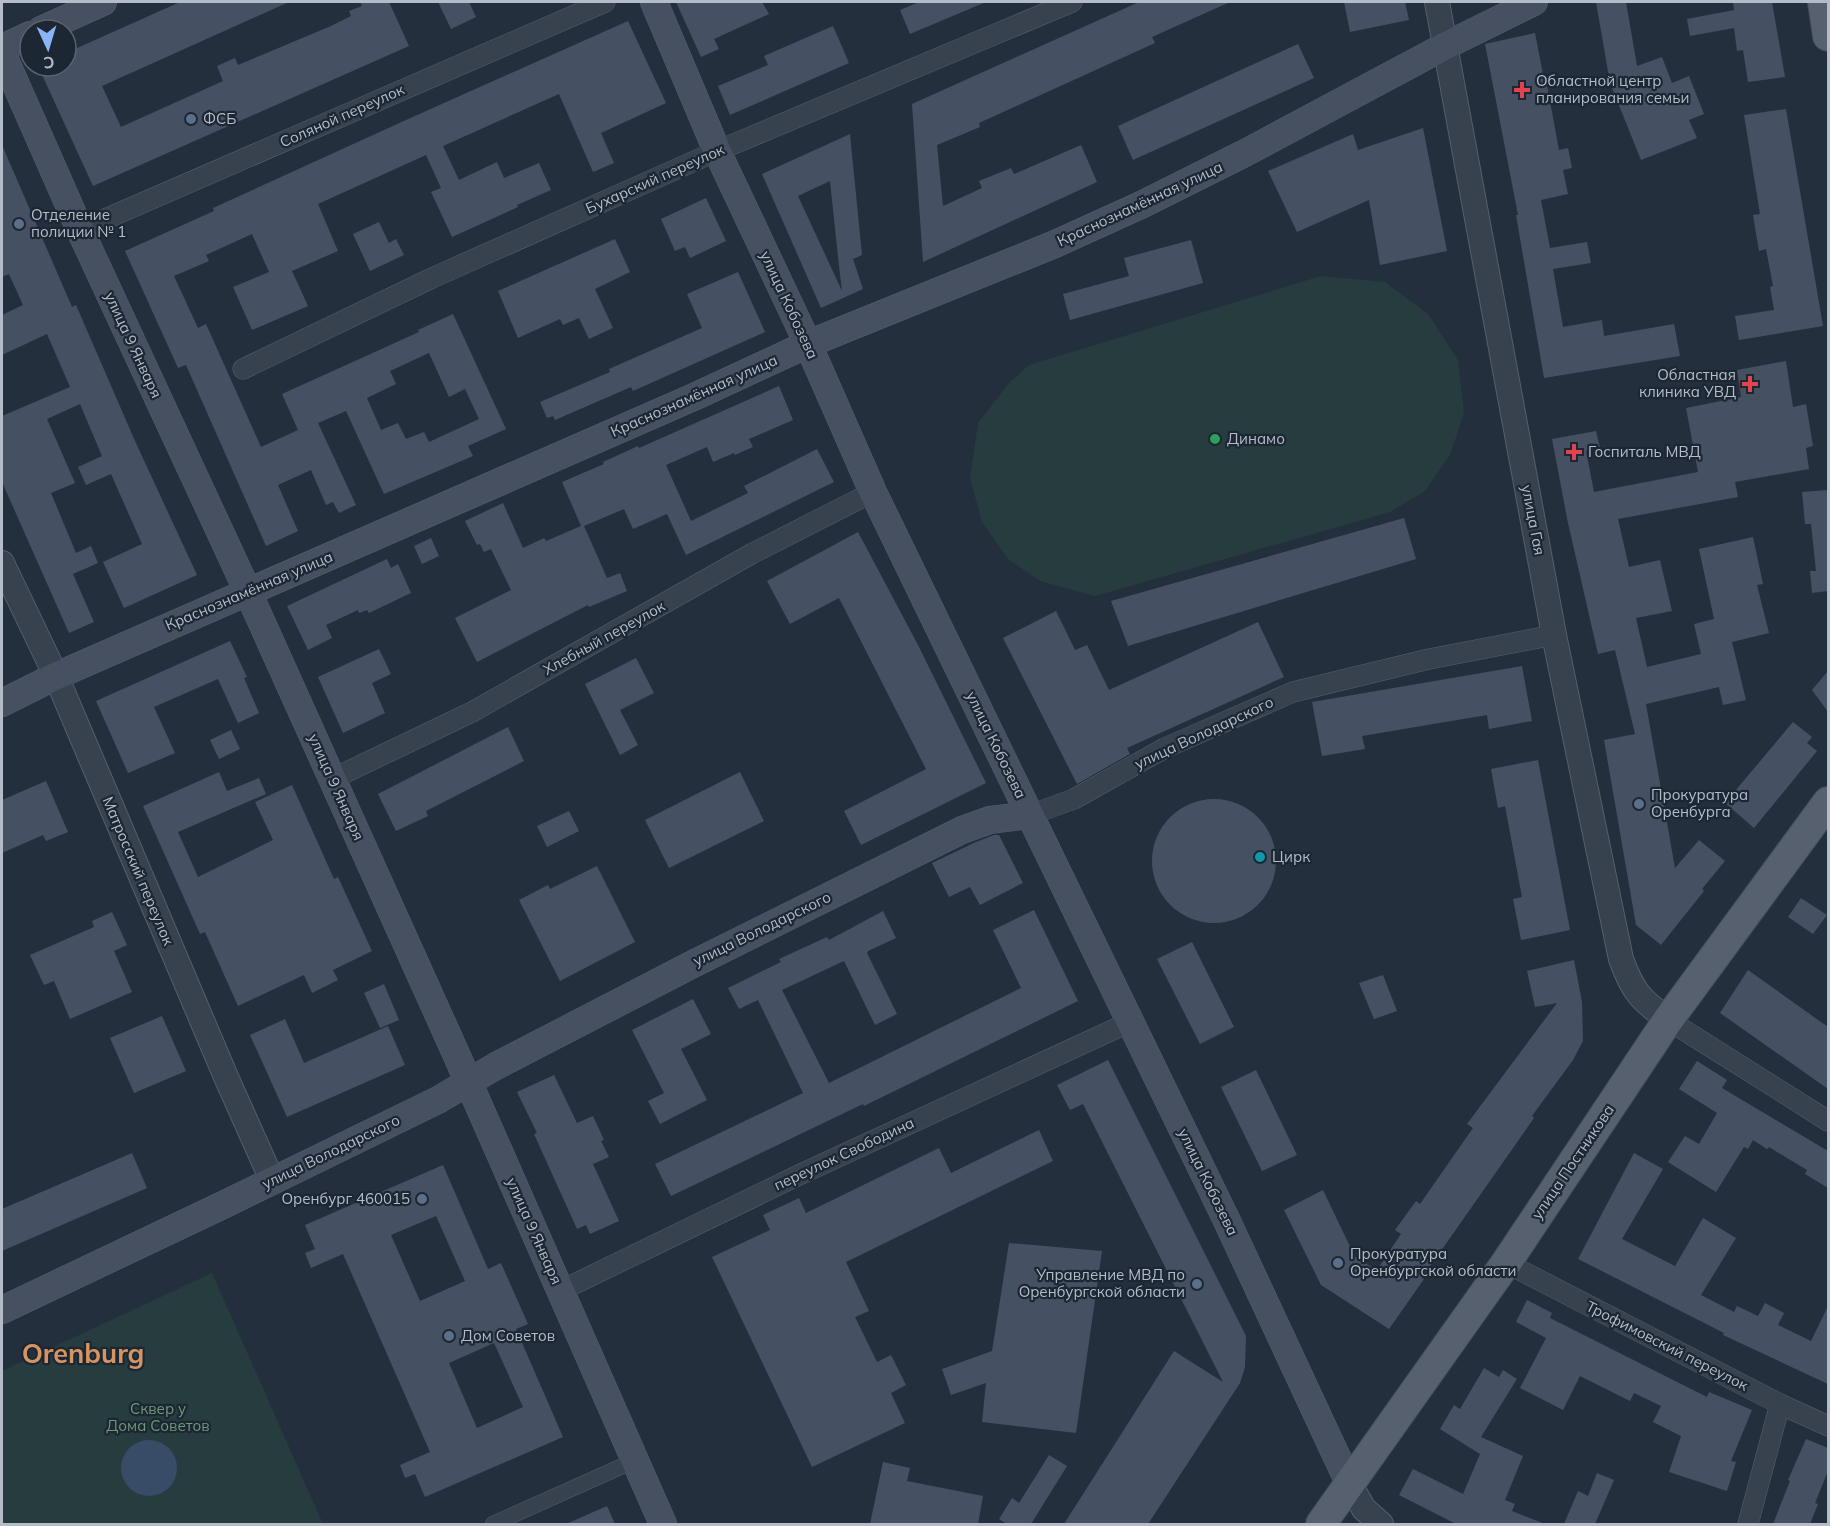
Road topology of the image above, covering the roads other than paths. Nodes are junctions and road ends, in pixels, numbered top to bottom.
1 (102, 2) edge
2 (605, 2) edge
3 (654, 2) edge
4 (1072, 2) edge
5 (1437, 2) edge
6 (1534, 2) edge
7 (1823, 2) edge
8 (67, 18) edge
9 (1828, 36) edge
10 (18, 41) edge
11 (1445, 46) junction
12 (2, 48) edge
13 (2, 53) edge
14 (717, 151) junction
15 (80, 230) junction
16 (808, 344) junction
17 (243, 369) dead end
18 (873, 492) junction
19 (2, 562) edge
20 (248, 592) junction
21 (1554, 635) junction
22 (56, 676) junction
23 (2, 703) edge
24 (332, 779) junction
25 (1828, 802) edge
26 (1030, 815) junction
27 (1668, 1020) junction
28 (1130, 1022) junction
29 (469, 1082) junction
30 (1828, 1121) edge
31 (272, 1180) junction
32 (1506, 1263) junction
33 (560, 1291) junction
34 (2, 1310) edge
35 (1780, 1404) junction
36 (1828, 1426) edge
37 (636, 1460) junction
38 (1349, 1483) junction
39 (493, 1524) edge
40 (663, 1524) edge
41 (1321, 1524) edge
42 (1380, 1524) edge
43 (1748, 1524) edge

1 - 8 main road
2 - 15 street, Соляной переулок
3 - 14 main road, улица Кобозева
4 - 14 street, Бухарский переулок
5 - 11 street, улица Гая
6 - 11 main road, Краснознамённая улица
7 - 9 main road
10 - 12 main road
11 - 16 main road, Краснознамённая улица
11 - 21 street, улица Гая
13 - 15 main road, улица 9 Января
14 - 16 main road, улица Кобозева
14 - 17 street, Бухарский переулок
15 - 20 main road, улица 9 Января
16 - 18 main road, улица Кобозева
16 - 20 main road, Краснознамённая улица
18 - 24 street, Хлебный переулок
18 - 26 main road, улица Кобозева
19 - 22 street, Матросский переулок
20 - 22 main road, Краснознамённая улица
20 - 24 main road, улица 9 Января
21 - 26 street, улица Володарского
21 - 27 street, улица Гая
22 - 23 main road, Краснознамённая улица
22 - 31 street, Матросский переулок
24 - 29 main road, улица 9 Января
25 - 27 main road, улица Постникова
26 - 28 main road, улица Кобозева
26 - 29 main road, улица Володарского
27 - 30 street
27 - 32 main road, улица Постникова
28 - 33 street, переулок Свободина
28 - 38 main road, улица Кобозева
29 - 31 main road, улица Володарского
29 - 33 main road, улица 9 Января
31 - 34 main road, улица Володарского
32 - 35 street, Трофимовский переулок
32 - 38 main road, улица Постникова
33 - 37 main road, улица 9 Января
35 - 36 street, Трофимовский переулок
35 - 43 street
37 - 39 street
37 - 40 main road, улица 9 Января
38 - 41 main road, улица Постникова
38 - 42 street

